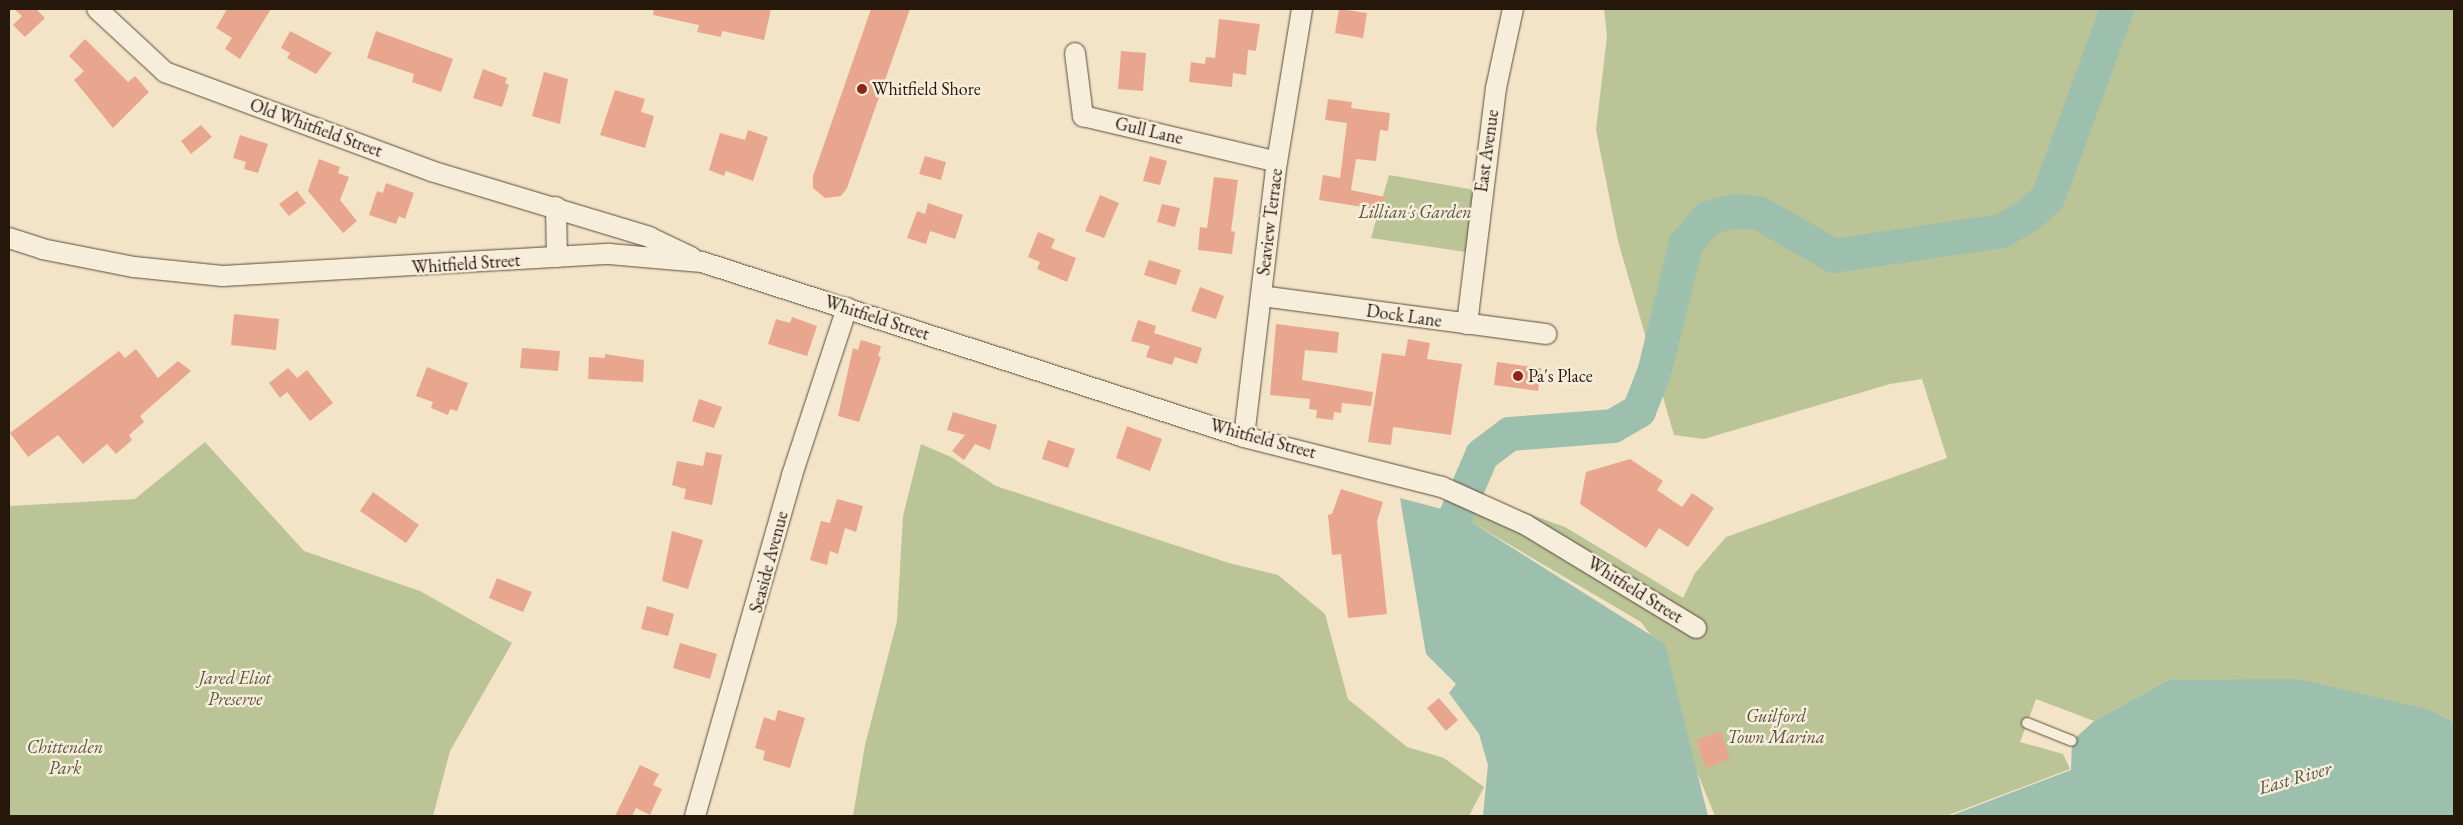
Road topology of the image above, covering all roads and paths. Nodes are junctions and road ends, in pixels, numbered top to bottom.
1 (97, 9) edge
2 (1302, 9) edge
3 (1513, 9) edge
4 (1076, 53) dead end
5 (1277, 162) junction
6 (556, 207) junction
7 (9, 238) edge
8 (557, 257) junction
9 (702, 262) junction
10 (1262, 296) junction
11 (847, 308) junction
12 (1467, 324) junction
13 (1546, 334) dead end
14 (1244, 437) junction
15 (1696, 628) dead end
16 (2027, 723) dead end
17 (2072, 741) dead end
18 (695, 816) edge

1 - 6 street, Old Whitfield Street
2 - 5 street, Seaview Terrace
3 - 12 street, East Avenue
4 - 5 street, Gull Lane
5 - 10 street, Seaview Terrace
6 - 8 street
6 - 9 street, Old Whitfield Street
7 - 8 street, Whitfield Street
8 - 9 street, Whitfield Street
9 - 11 street, Whitfield Street
10 - 12 street, Dock Lane
10 - 14 street, Seaview Terrace
11 - 14 street, Whitfield Street
11 - 18 street, Seaside Avenue
12 - 13 street, Dock Lane
14 - 15 street, Whitfield Street
16 - 17 lane

